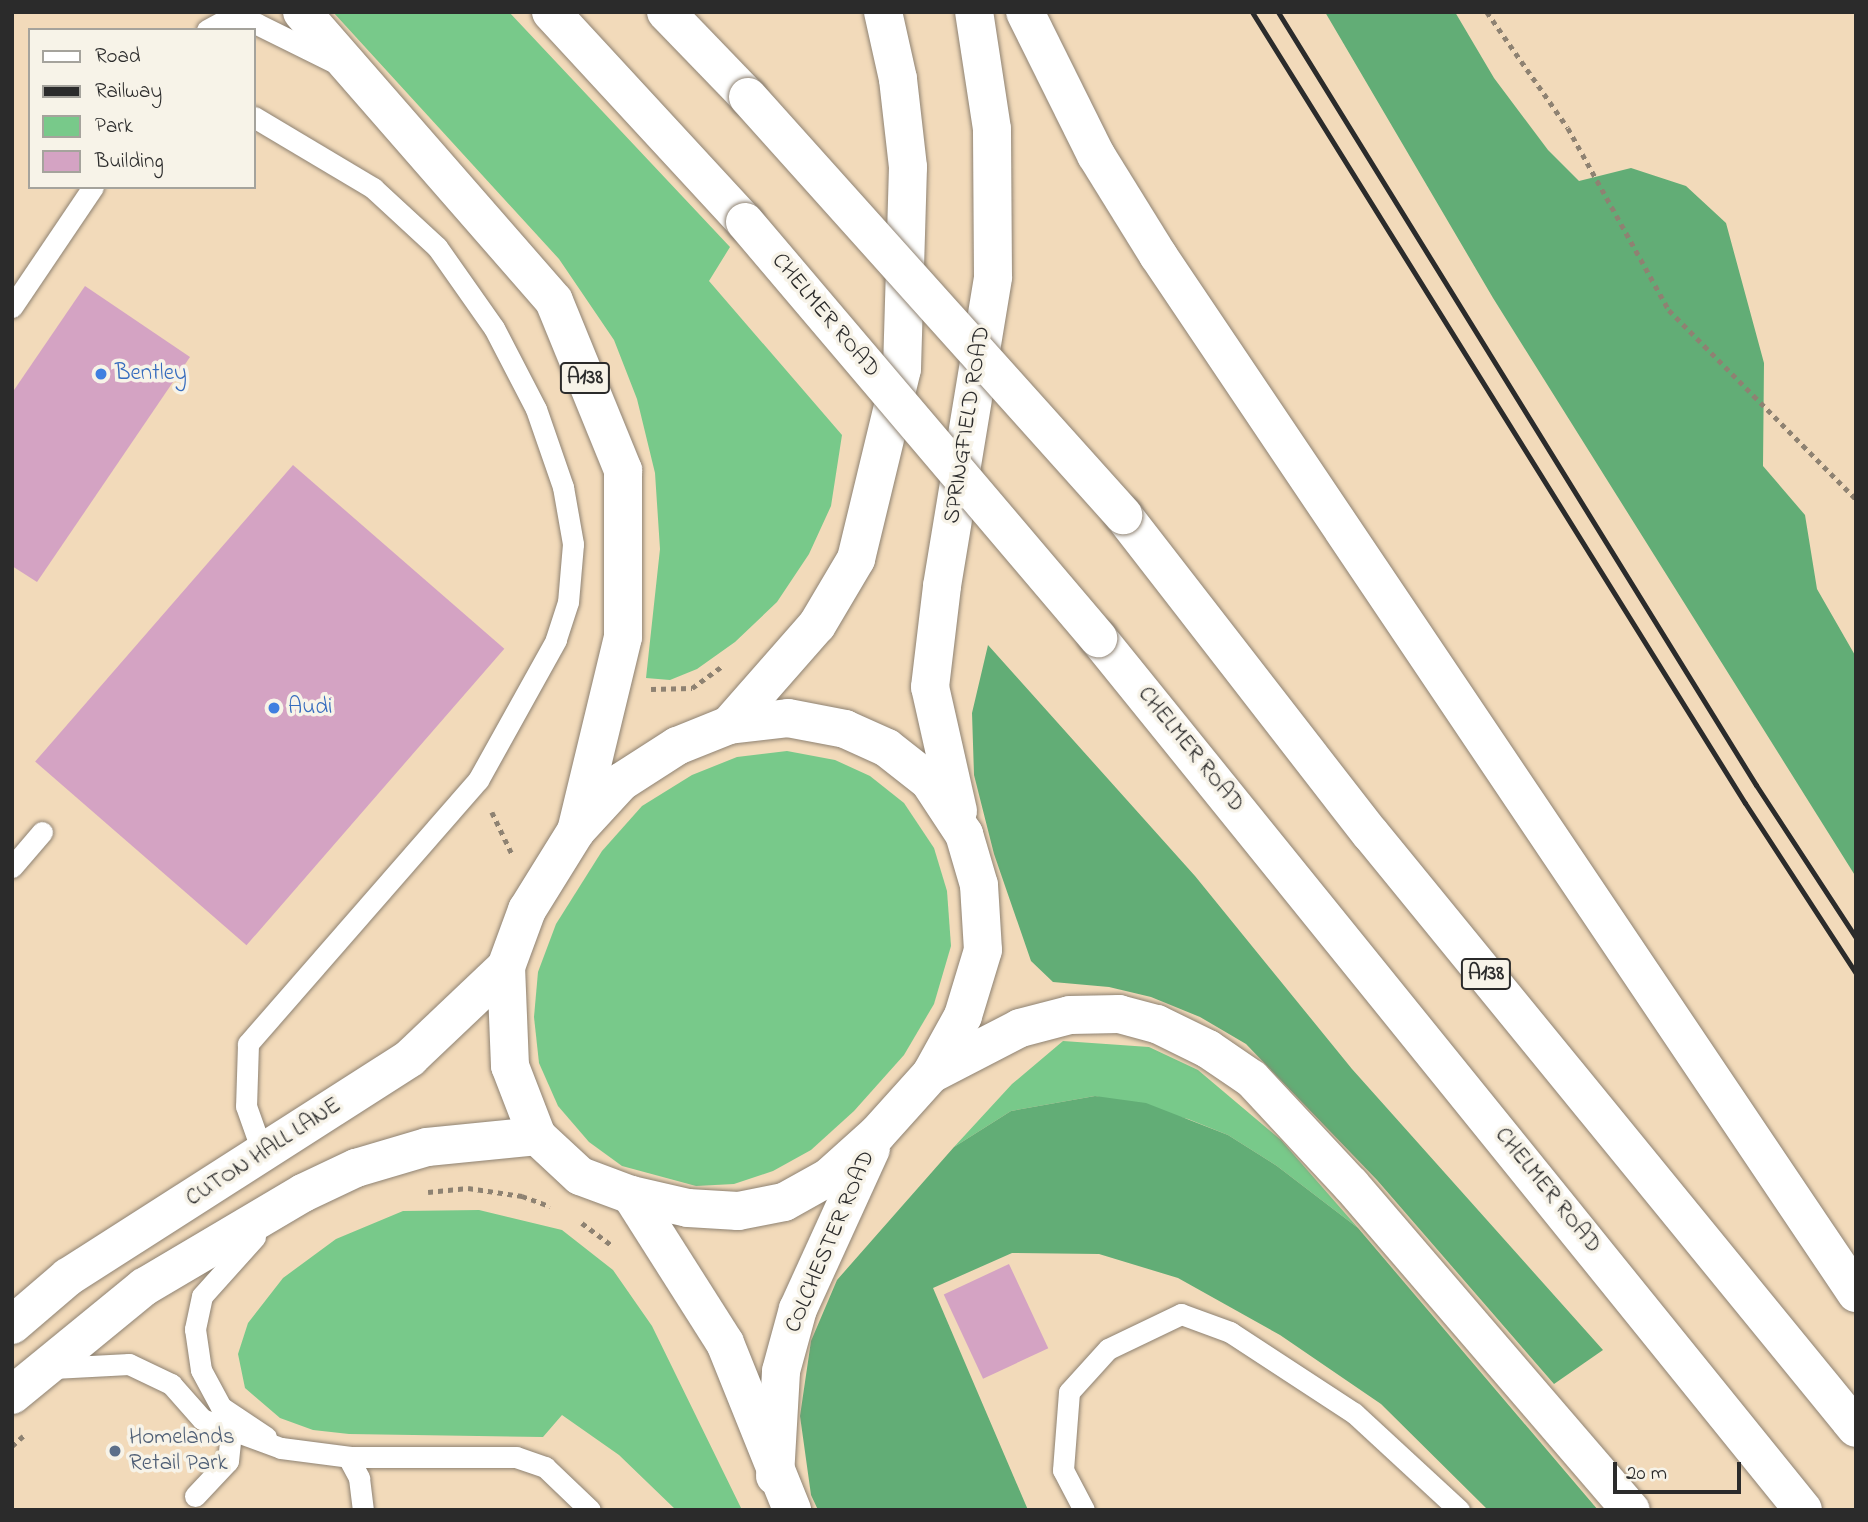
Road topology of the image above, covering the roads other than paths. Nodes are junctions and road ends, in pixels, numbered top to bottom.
1 (302, 12) edge
2 (551, 12) edge
3 (666, 12) edge
4 (883, 12) edge
5 (974, 12) edge
6 (1016, 12) edge
7 (1025, 12) edge
8 (209, 22) edge
9 (1041, 50) junction
10 (356, 74) junction
11 (256, 118) edge
12 (92, 189) edge
13 (12, 307) edge
14 (729, 725) junction
15 (576, 831) junction
16 (42, 832) dead end
17 (964, 834) junction
18 (12, 867) edge
19 (506, 967) junction
20 (931, 1074) junction
21 (877, 1134) junction
22 (537, 1136) junction
23 (264, 1154) junction
24 (303, 1193) junction
25 (631, 1195) junction
26 (1856, 1293) edge
27 (12, 1325) edge
28 (26, 1383) edge
29 (1856, 1428) edge
30 (231, 1433) junction
31 (281, 1448) junction
32 (348, 1457) junction
33 (775, 1476) junction
34 (195, 1496) dead end
35 (363, 1510) edge
36 (590, 1510) edge
37 (792, 1510) edge
38 (1084, 1510) edge
39 (1459, 1510) edge
40 (1631, 1510) edge
41 (1803, 1510) edge

1 - 10 main road, A138
2 - 41 main road, CHELMER ROAD, bridge
3 - 29 main road, A138, bridge
4 - 14 main road
5 - 17 main road, SPRINGFIELD ROAD
6 - 9 main road
7 - 9 main road
8 - 10 lane
9 - 26 main road
10 - 15 main road, A138
11 - 23 lane
12 - 13 lane
14 - 15 main road
14 - 17 main road
15 - 19 main road
16 - 18 lane
17 - 20 main road
19 - 22 main road
19 - 23 main road, CUTON HALL LANE
20 - 21 main road
20 - 40 main road
21 - 25 main road
21 - 33 main road, COLCHESTER ROAD
22 - 24 main road
22 - 25 main road
23 - 27 main road, CUTON HALL LANE
24 - 28 main road
24 - 31 lane
25 - 33 main road, COLCHESTER ROAD
28 - 30 lane
30 - 31 lane
30 - 34 lane
31 - 32 lane
32 - 35 lane
32 - 36 lane
33 - 37 main road, COLCHESTER ROAD
38 - 39 lane

